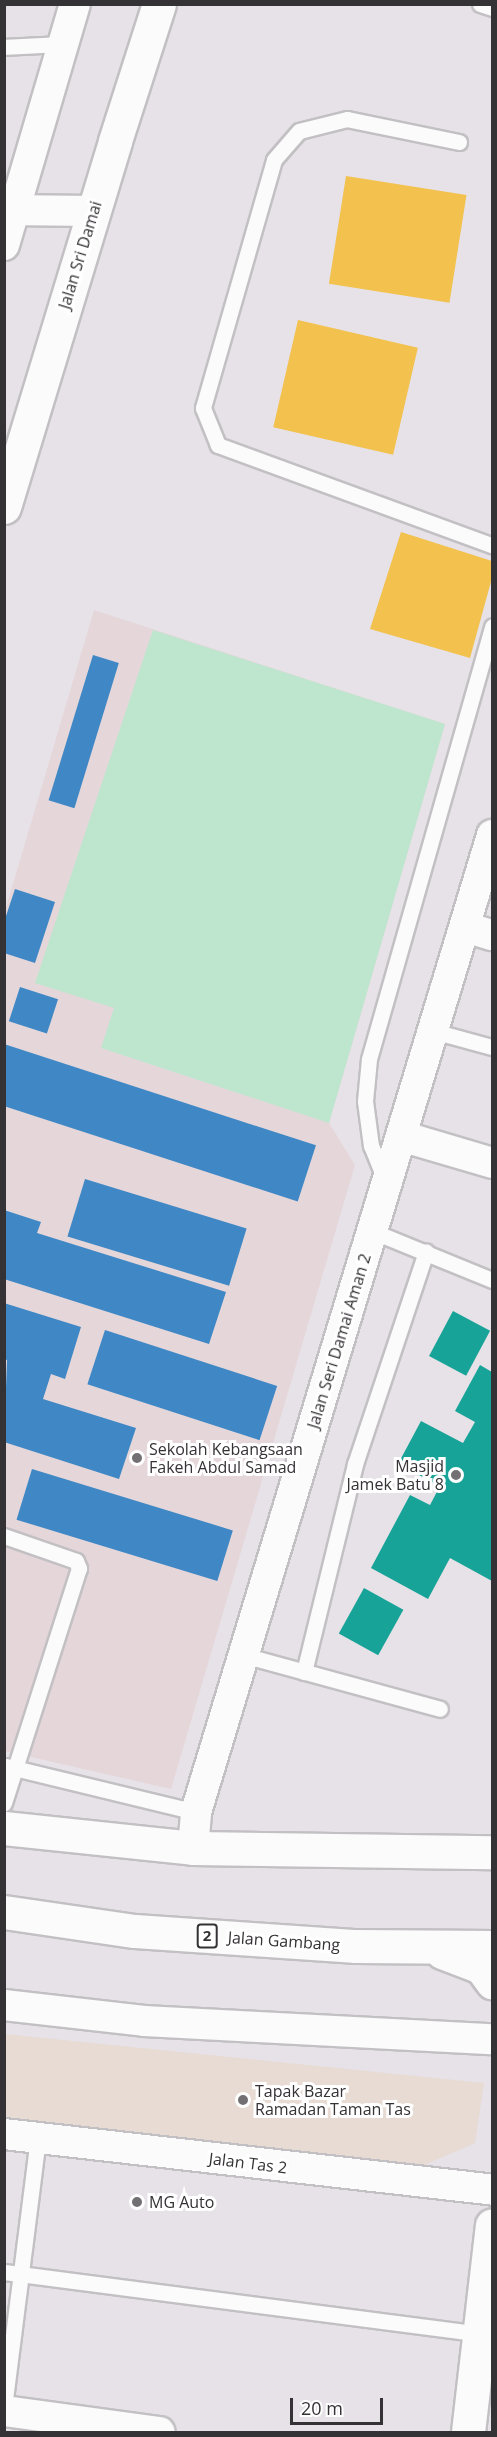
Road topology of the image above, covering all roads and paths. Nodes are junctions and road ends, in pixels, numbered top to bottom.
1 (75, 4) edge
2 (159, 4) edge
3 (480, 4) edge
4 (492, 8) edge
5 (64, 44) junction
6 (4, 47) edge
7 (459, 142) dead end
8 (9, 210) edge
9 (94, 211) junction
10 (4, 244) edge
11 (4, 507) edge
12 (492, 545) edge
13 (492, 626) edge
14 (492, 836) edge
15 (479, 931) edge
16 (433, 1030) junction
17 (492, 1047) edge
18 (401, 1136) junction
19 (492, 1163) edge
20 (387, 1183) junction
21 (372, 1231) junction
22 (426, 1252) junction
23 (492, 1280) edge
24 (4, 1536) edge
25 (243, 1655) junction
26 (304, 1672) junction
27 (440, 1709) dead end
28 (10, 1767) edge
29 (4, 1803) edge
30 (196, 1812) junction
31 (4, 1828) edge
32 (193, 1848) junction
33 (492, 1852) edge
34 (4, 1912) edge
35 (411, 1947) junction
36 (492, 1947) edge
37 (492, 1982) edge
38 (4, 2005) edge
39 (492, 2039) edge
40 (4, 2134) edge
41 (38, 2139) junction
42 (492, 2190) edge
43 (492, 2225) edge
44 (4, 2272) edge
45 (21, 2274) junction
46 (479, 2334) junction
47 (4, 2409) edge
48 (160, 2433) edge
49 (468, 2433) edge

1 - 5 street
2 - 9 main road, Jalan Sri Damai
3 - 4 lane
5 - 6 lane
5 - 8 street
7 - 12 lane
8 - 9 street
8 - 10 street
9 - 11 main road, Jalan Sri Damai
13 - 20 lane
14 - 15 street, Jalan Seri Damai Aman 2
15 - 16 street, Jalan Seri Damai Aman 2
16 - 17 lane
16 - 18 street, Jalan Seri Damai Aman 2
18 - 19 street
18 - 20 street, Jalan Seri Damai Aman 2
20 - 21 street, Jalan Seri Damai Aman 2
21 - 22 lane
21 - 25 street, Jalan Seri Damai Aman 2
22 - 23 lane
22 - 26 lane
24 - 28 lane
25 - 26 lane
25 - 30 street, Jalan Seri Damai Aman 2
26 - 27 lane
28 - 29 lane
28 - 30 lane
30 - 32 street, Jalan Seri Damai Aman 2
31 - 32 main road
32 - 33 main road
34 - 35 main road, Jalan Gambang / 2
35 - 36 main road, Jalan Gambang / 2
35 - 37 main road
38 - 39 street
40 - 41 street, Jalan Tas 2
41 - 42 street, Jalan Tas 2
41 - 45 lane
43 - 46 main road
44 - 45 lane
45 - 46 lane
45 - 47 lane
46 - 49 main road
47 - 48 street

